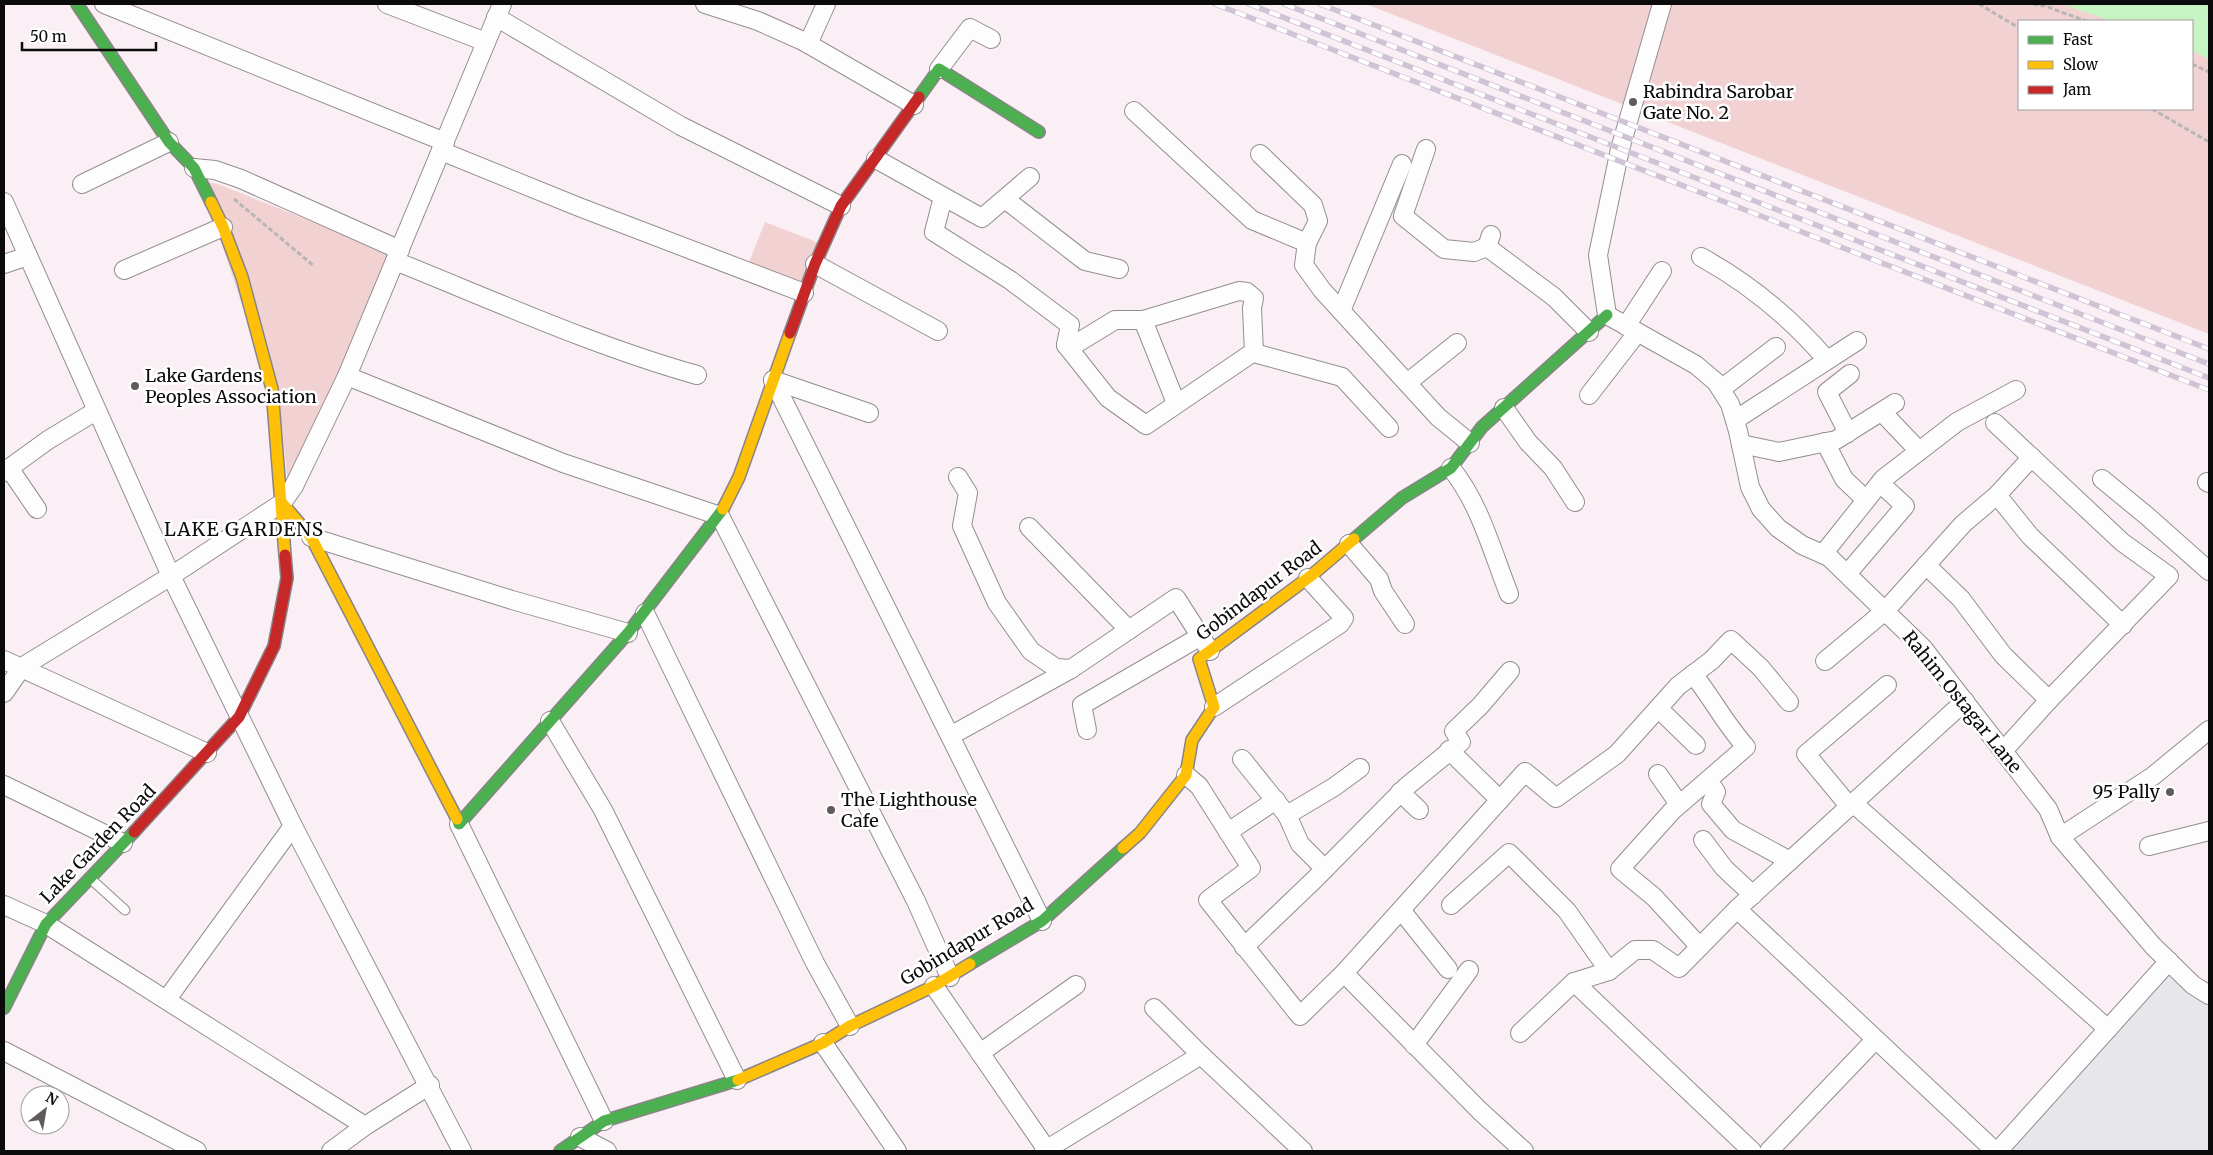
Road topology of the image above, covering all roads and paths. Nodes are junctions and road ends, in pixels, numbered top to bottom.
1 (77, 4) edge
2 (104, 4) edge
3 (386, 4) edge
4 (705, 4) edge
5 (826, 4) edge
6 (1662, 4) edge
7 (1979, 4) edge
8 (2033, 4) edge
9 (499, 10) edge
10 (2083, 20) edge
11 (2018, 27) edge
12 (991, 39) dead end
13 (486, 42) junction
14 (808, 44) junction
15 (2193, 64) edge
16 (939, 69) junction
17 (2209, 72) edge
18 (914, 105) junction
19 (2154, 110) edge
20 (1134, 111) dead end
21 (1040, 132) dead end
22 (169, 142) junction
23 (2209, 142) edge
24 (443, 147) junction
25 (1426, 150) dead end
26 (1260, 154) dead end
27 (876, 159) junction
28 (1402, 164) dead end
29 (194, 168) junction
30 (1030, 177) dead end
31 (82, 184) dead end
32 (228, 195) dead end
33 (943, 197) junction
34 (1005, 199) junction
35 (4, 202) edge
36 (841, 206) junction
37 (222, 228) junction
38 (1307, 243) junction
39 (397, 255) junction
40 (28, 256) junction
41 (1701, 257) dead end
42 (4, 264) edge
43 (815, 264) junction
44 (314, 266) dead end
45 (1119, 269) dead end
46 (124, 270) dead end
47 (1662, 271) dead end
48 (804, 293) junction
49 (1341, 311) junction
50 (1607, 315) junction
51 (1142, 320) junction
52 (1631, 329) junction
53 (938, 331) dead end
54 (1589, 332) junction
55 (1857, 341) dead end
56 (1457, 343) dead end
57 (1066, 345) junction
58 (1776, 347) dead end
59 (1254, 353) junction
60 (1827, 360) junction
61 (697, 374) dead end
62 (1850, 374) dead end
63 (348, 376) junction
64 (773, 380) junction
65 (1407, 383) junction
66 (1721, 389) junction
67 (2016, 390) dead end
68 (1589, 395) dead end
69 (1176, 404) junction
70 (1504, 408) junction
71 (96, 411) junction
72 (869, 413) dead end
73 (1735, 420) junction
74 (1995, 423) dead end
75 (1389, 428) dead end
76 (1848, 433) junction
77 (1470, 442) junction
78 (1825, 442) junction
79 (1741, 444) junction
80 (1918, 452) junction
81 (2032, 458) junction
82 (1451, 468) junction
83 (6, 470) edge
84 (958, 477) dead end
85 (2102, 478) dead end
86 (1880, 483) junction
87 (1996, 495) junction
88 (1866, 500) junction
89 (1575, 502) dead end
90 (282, 503) junction
91 (37, 509) dead end
92 (720, 516) junction
93 (1030, 527) dead end
94 (311, 537) junction
95 (1349, 544) junction
96 (1822, 554) junction
97 (1926, 565) junction
98 (2209, 571) edge
99 (1847, 574) junction
100 (170, 576) junction
101 (1308, 578) junction
102 (1509, 594) dead end
103 (1885, 611) junction
104 (645, 613) junction
105 (1405, 624) dead end
106 (2123, 625) junction
107 (1129, 630) junction
108 (628, 633) junction
109 (1205, 643) junction
110 (4, 660) edge
111 (1825, 661) dead end
112 (22, 667) junction
113 (1071, 669) junction
114 (1510, 671) dead end
115 (1693, 674) junction
116 (1887, 685) dead end
117 (4, 693) edge
118 (2049, 700) junction
119 (1965, 701) junction
120 (1789, 702) dead end
121 (1214, 707) junction
122 (1658, 708) junction
123 (239, 717) junction
124 (550, 721) junction
125 (1087, 730) dead end
126 (2209, 730) edge
127 (950, 736) junction
128 (1696, 746) dead end
129 (1449, 750) junction
130 (2002, 751) junction
131 (207, 753) junction
132 (1242, 759) dead end
133 (1360, 768) dead end
134 (1658, 774) dead end
135 (1186, 775) junction
136 (1708, 780) junction
137 (4, 785) edge
138 (1400, 792) junction
139 (1276, 800) junction
140 (1500, 800) junction
141 (1679, 804) junction
142 (1852, 805) junction
143 (1419, 810) dead end
144 (1287, 815) junction
145 (459, 824) junction
146 (293, 826) junction
147 (2209, 831) edge
148 (1228, 832) junction
149 (2060, 837) junction
150 (1704, 840) dead end
151 (123, 843) junction
152 (2149, 846) dead end
153 (1790, 861) junction
154 (1325, 869) junction
155 (91, 879) junction
156 (1753, 895) junction
157 (4, 905) edge
158 (1451, 906) dead end
159 (1737, 909) junction
160 (125, 910) dead end
161 (1401, 910) junction
162 (1042, 921) junction
163 (46, 924) junction
164 (1244, 947) junction
165 (1700, 947) junction
166 (2169, 961) junction
167 (1448, 969) dead end
168 (1469, 970) dead end
169 (1609, 971) junction
170 (1344, 973) junction
171 (950, 976) junction
172 (1574, 982) junction
173 (1076, 985) dead end
174 (934, 986) junction
175 (2209, 995) edge
176 (168, 1000) junction
177 (4, 1008) edge
178 (1154, 1008) dead end
179 (850, 1026) junction
180 (2108, 1028) junction
181 (1520, 1033) dead end
182 (1875, 1040) junction
183 (823, 1043) junction
184 (1414, 1044) junction
185 (4, 1051) edge
186 (980, 1053) junction
187 (1201, 1055) junction
188 (737, 1080) junction
189 (430, 1085) junction
190 (604, 1121) junction
191 (365, 1126) junction
192 (580, 1137) junction
193 (1045, 1150) edge
194 (197, 1151) edge
195 (331, 1151) edge
196 (462, 1151) edge
197 (560, 1151) edge
198 (607, 1151) edge
199 (897, 1151) edge
200 (1303, 1151) edge
201 (1524, 1151) edge
202 (1752, 1151) edge
203 (1769, 1151) edge
204 (1996, 1151) edge

1 - 22 street
2 - 24 street
3 - 13 street
4 - 14 street
5 - 14 street
6 - 50 street
7 - 11 path
8 - 10 path
9 - 13 street
9 - 36 street
12 - 16 street
13 - 24 street
14 - 18 street
15 - 17 path
16 - 18 street
16 - 21 street
18 - 27 street
19 - 23 path
20 - 38 street
22 - 29 street
22 - 31 street
24 - 39 street
24 - 48 street
25 - 54 street
26 - 38 street
27 - 33 street
27 - 36 street
28 - 49 street
29 - 37 street
29 - 39 street
30 - 34 street
32 - 44 path
33 - 34 street
33 - 57 street
34 - 45 street
35 - 40 street
36 - 43 street
37 - 46 street
37 - 90 street
38 - 49 street
39 - 61 street
39 - 63 street
40 - 42 street
40 - 71 street
41 - 60 street
43 - 48 street
43 - 53 street
47 - 52 street
48 - 64 street
49 - 65 street
50 - 52 street, Rahim Ostagar Lane
50 - 54 street, Gobindapur Road
51 - 57 street
51 - 59 street
51 - 69 street
52 - 66 street, Rahim Ostagar Lane
52 - 68 street
54 - 70 street, Gobindapur Road
55 - 60 street
56 - 65 street
57 - 69 street
58 - 66 street
59 - 69 street
59 - 75 street
60 - 73 street
62 - 76 street
63 - 90 street
63 - 92 street
64 - 72 street
64 - 92 street
64 - 127 street
65 - 77 street
66 - 73 street, Rahim Ostagar Lane
67 - 80 street
70 - 77 street, Gobindapur Road
70 - 89 street
71 - 83 street
71 - 100 street
73 - 79 street, Rahim Ostagar Lane
74 - 81 street
76 - 78 street
76 - 80 street
77 - 82 street, Gobindapur Road
78 - 79 street
78 - 88 street
79 - 96 street, Rahim Ostagar Lane
80 - 86 street
81 - 87 street
81 - 106 street
82 - 95 street, Gobindapur Road
82 - 102 street
83 - 91 street
84 - 113 street
85 - 98 street
86 - 88 street
86 - 99 street
87 - 97 street
87 - 106 street
88 - 96 street
90 - 94 street
90 - 100 street
90 - 123 street, Lake Garden Road
92 - 104 street
92 - 171 street
93 - 107 street
94 - 108 street
94 - 145 street
95 - 101 street, Gobindapur Road
95 - 105 street
96 - 99 street, Rahim Ostagar Lane
97 - 103 street
97 - 118 street
99 - 103 street, Rahim Ostagar Lane
100 - 112 street
100 - 123 street
101 - 109 street, Gobindapur Road
101 - 121 street
103 - 111 street
103 - 119 street, Rahim Ostagar Lane
104 - 108 street
104 - 179 street
106 - 118 street
107 - 109 street
107 - 113 street
108 - 124 street
109 - 121 street, Gobindapur Road
109 - 125 street
110 - 112 street
112 - 117 street
112 - 131 street
113 - 127 street
114 - 129 street
115 - 120 street
115 - 122 street
115 - 136 street
116 - 142 street
118 - 130 street
119 - 130 street, Rahim Ostagar Lane
119 - 142 street
121 - 135 street, Gobindapur Road
122 - 128 street
122 - 140 street
123 - 131 street, Lake Garden Road
123 - 146 street
124 - 145 street
124 - 188 street
126 - 149 street
127 - 162 street
129 - 138 street
129 - 140 street
130 - 149 street, Rahim Ostagar Lane
131 - 151 street, Lake Garden Road
132 - 139 street
133 - 144 street
134 - 141 street
135 - 148 street
135 - 162 street, Gobindapur Road
136 - 141 street
136 - 153 street
137 - 151 street
138 - 143 street
138 - 154 street
139 - 144 street
139 - 148 street
140 - 161 street
141 - 165 street
142 - 153 street
142 - 180 street
144 - 154 street
145 - 190 street
146 - 176 street
146 - 189 street
147 - 152 street
148 - 164 street
149 - 166 street, Rahim Ostagar Lane
150 - 156 street
151 - 155 street, Lake Garden Road
153 - 156 street
154 - 164 street
155 - 160 lane
155 - 163 street, Lake Garden Road
156 - 159 street
157 - 163 street
158 - 169 street
159 - 165 street
159 - 182 street
161 - 167 street
161 - 170 street
162 - 171 street, Gobindapur Road
163 - 176 street
163 - 177 street, Lake Garden Road
164 - 170 street
165 - 169 street
166 - 175 street, Rahim Ostagar Lane
166 - 180 street
168 - 184 street
169 - 172 street
170 - 184 street
171 - 174 street, Gobindapur Road
172 - 181 street
172 - 202 street
173 - 186 street
174 - 179 street, Gobindapur Road
174 - 186 street
176 - 191 street
178 - 187 street
179 - 183 street, Gobindapur Road
180 - 204 street
182 - 203 street
182 - 204 street
183 - 188 street, Gobindapur Road
183 - 199 street
184 - 201 street
185 - 194 street
186 - 193 street
187 - 193 street
187 - 200 street
188 - 190 street, Gobindapur Road
189 - 191 street
189 - 196 street
190 - 192 street, Gobindapur Road
191 - 195 street
192 - 197 street, Gobindapur Road
192 - 198 street

